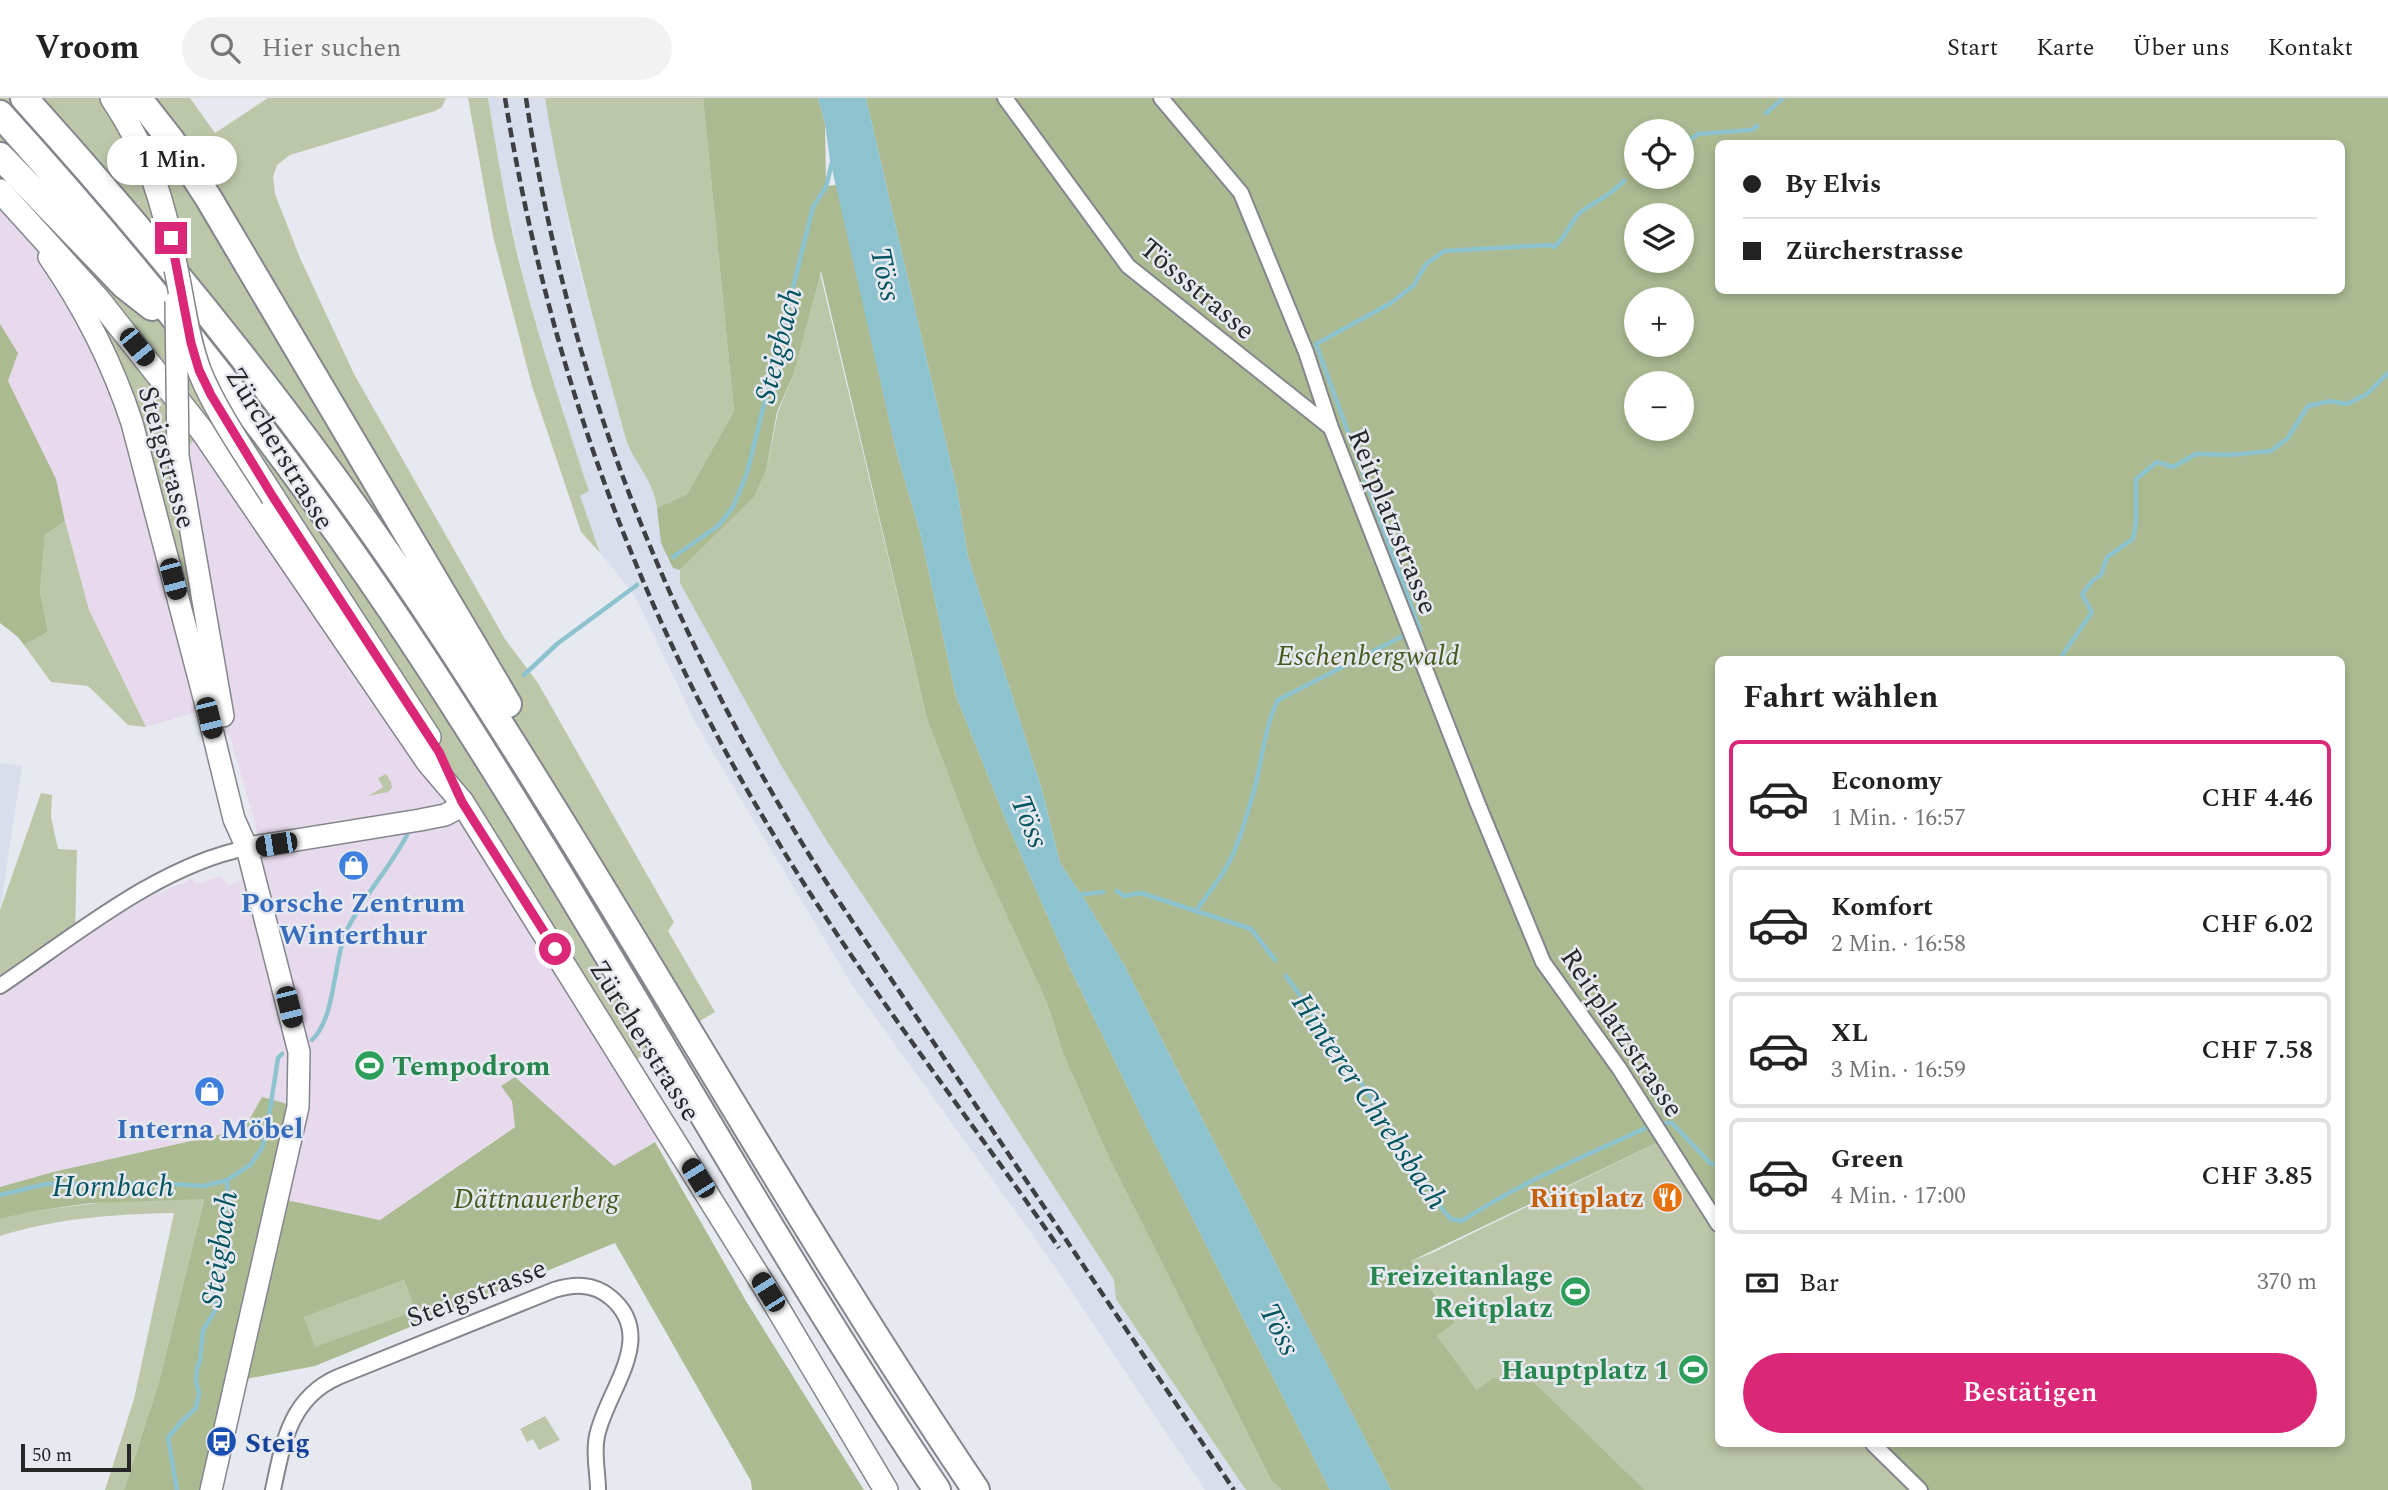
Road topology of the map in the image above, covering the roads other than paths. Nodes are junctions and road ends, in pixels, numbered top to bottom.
1 (24, 98) edge
2 (113, 98) edge
3 (138, 98) edge
4 (1005, 98) edge
5 (1161, 98) edge
6 (0, 114) edge
7 (0, 156) edge
8 (0, 191) edge
9 (24, 220) junction
10 (176, 269) junction
11 (192, 338) junction
12 (1331, 428) junction
13 (463, 804) junction
14 (247, 848) junction
15 (601, 886) junction
16 (0, 986) edge
17 (1715, 1219) edge
18 (1876, 1447) edge
19 (211, 1490) edge
20 (273, 1490) edge
21 (598, 1490) edge
22 (886, 1490) edge
23 (937, 1490) edge
24 (976, 1490) edge
25 (1920, 1490) edge

1 - 15 highway
2 - 10 main road, Zürcherstrasse
3 - 15 highway
4 - 12 street, Tössstrasse
5 - 12 street, Reitplatzstrasse
6 - 11 highway
7 - 11 highway
8 - 9 main road, Zürcherstrasse
9 - 13 main road, Zürcherstrasse
9 - 14 main road, Steigstrasse
10 - 13 main road, Zürcherstrasse, bridge
10 - 14 main road, Steigstrasse, bridge
11 - 23 highway
12 - 17 street, Reitplatzstrasse
13 - 14 main road
13 - 22 main road, Zürcherstrasse
14 - 16 street
14 - 19 main road, Steigstrasse
15 - 24 highway
18 - 25 street
20 - 21 street, Steigstrasse

